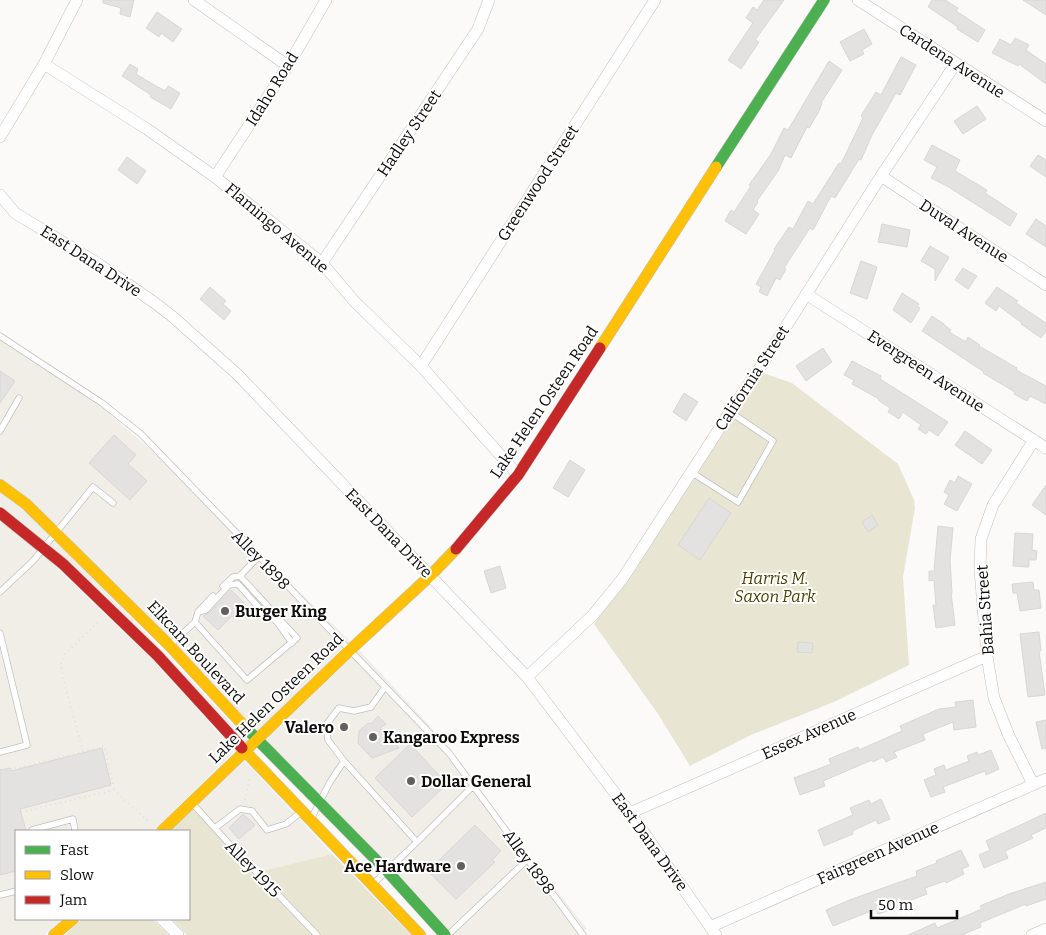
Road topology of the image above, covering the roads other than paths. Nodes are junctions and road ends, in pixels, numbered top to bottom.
1 (77, 0) edge
2 (194, 0) edge
3 (326, 0) edge
4 (489, 0) edge
5 (655, 0) edge
6 (824, 0) edge
7 (858, 0) edge
8 (956, 63) junction
9 (44, 64) junction
10 (288, 66) junction
11 (1046, 121) edge
12 (0, 137) edge
13 (881, 176) junction
14 (215, 178) junction
15 (0, 195) edge
16 (322, 263) junction
17 (1046, 285) edge
18 (806, 294) junction
19 (0, 336) edge
20 (421, 366) junction
21 (19, 398) dead end
22 (730, 412) junction
23 (0, 431) edge
24 (1034, 440) junction
25 (1046, 448) edge
26 (691, 472) junction
27 (518, 475) junction
28 (0, 485) edge
29 (113, 502) dead end
30 (0, 513) edge
31 (56, 533) junction
32 (44, 547) junction
33 (258, 557) junction
34 (431, 575) junction
35 (240, 576) junction
36 (0, 592) edge
37 (198, 612) junction
38 (194, 622) junction
39 (0, 633) edge
40 (292, 643) junction
41 (169, 645) junction
42 (349, 650) junction
43 (158, 656) junction
44 (987, 656) junction
45 (528, 677) junction
46 (385, 687) junction
47 (257, 739) junction
48 (0, 752) edge
49 (244, 752) junction
50 (344, 761) junction
51 (1046, 778) edge
52 (1033, 784) junction
53 (473, 786) junction
54 (191, 801) junction
55 (319, 804) junction
56 (302, 812) junction
57 (630, 813) junction
58 (310, 821) junction
59 (215, 828) junction
60 (32, 830) edge
61 (75, 830) edge
62 (163, 830) edge
63 (417, 842) junction
64 (527, 860) junction
65 (386, 871) junction
66 (371, 885) junction
67 (15, 891) edge
68 (0, 895) edge
69 (72, 920) edge
70 (163, 920) edge
71 (1046, 929) edge
72 (713, 931) edge
73 (54, 935) edge
74 (178, 935) edge
75 (317, 935) edge
76 (420, 935) edge
77 (446, 935) edge
78 (583, 935) edge
79 (1032, 935) edge

1 - 9 street
2 - 10 street
3 - 10 street, Idaho Road
4 - 16 street, Hadley Street
5 - 20 street, Greenwood Street
6 - 27 street, Lake Helen Osteen Road
7 - 8 street, Cardena Avenue
8 - 11 street, Cardena Avenue
8 - 13 street, California Street
9 - 12 street
9 - 14 street, Flamingo Avenue
10 - 14 street, Idaho Road
13 - 17 street, Duval Avenue
13 - 18 street, California Street
14 - 16 street, Flamingo Avenue
15 - 34 street, East Dana Drive
16 - 20 street, Flamingo Avenue
18 - 22 street, California Street
18 - 24 street, Evergreen Avenue
19 - 33 lane, Alley 1898
20 - 27 street, Flamingo Avenue
21 - 23 lane
22 - 26 street, California Street
22 - 26 lane
24 - 25 street, Evergreen Avenue
24 - 44 street, Bahia Street
26 - 45 street, California Street
27 - 34 street, Lake Helen Osteen Road
28 - 31 street, Elkcam Boulevard
29 - 31 lane
30 - 32 street, Elkcam Boulevard
31 - 32 lane
31 - 41 street, Elkcam Boulevard
32 - 36 lane
32 - 43 street, Elkcam Boulevard
33 - 35 lane
33 - 42 lane, Alley 1898
34 - 42 street, Lake Helen Osteen Road
34 - 45 street, East Dana Drive
35 - 37 lane
35 - 40 lane
37 - 38 lane
37 - 40 lane
38 - 40 lane
38 - 41 lane
39 - 48 lane
41 - 43 lane
41 - 47 street, Elkcam Boulevard
42 - 46 lane, Alley 1898
42 - 47 street, Lake Helen Osteen Road
43 - 49 street, Elkcam Boulevard
44 - 52 street, Bahia Street
44 - 57 street, Essex Avenue
45 - 57 street, East Dana Drive
46 - 50 lane
46 - 53 lane, Alley 1898
47 - 49 street, Lake Helen Osteen Road
47 - 55 street, Elkcam Boulevard
49 - 54 street, Lake Helen Osteen Road
49 - 56 street, Elkcam Boulevard
50 - 55 lane
50 - 63 lane
51 - 52 street, Fairgreen Avenue
52 - 72 street, Fairgreen Avenue
53 - 63 lane
53 - 64 lane, Alley 1898
54 - 59 lane, Alley 1915
54 - 62 street, Lake Helen Osteen Road
55 - 58 lane
55 - 65 street, Elkcam Boulevard
56 - 58 street, Elkcam Boulevard
56 - 59 lane
57 - 72 street, East Dana Drive
58 - 66 street, Elkcam Boulevard
59 - 75 lane, Alley 1915
60 - 61 lane
63 - 65 lane
64 - 77 lane
64 - 78 lane, Alley 1898
65 - 66 lane
65 - 77 street, Elkcam Boulevard
66 - 76 street, Elkcam Boulevard
67 - 68 lane
69 - 73 street
70 - 74 street
71 - 79 street

